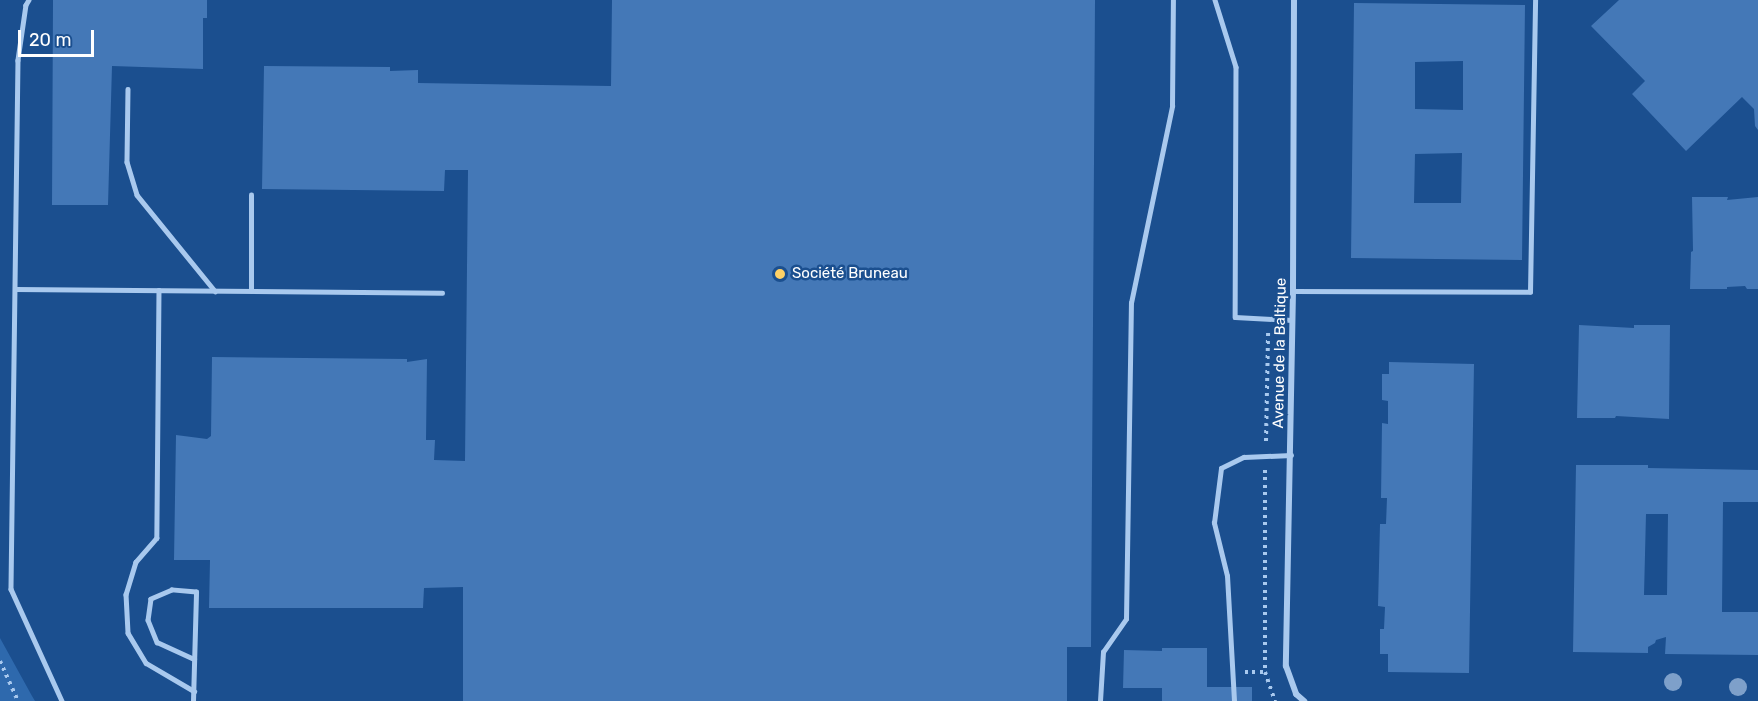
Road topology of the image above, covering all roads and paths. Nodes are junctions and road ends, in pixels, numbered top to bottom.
1 (29, 0) edge
2 (1173, 0) edge
3 (1215, 0) edge
4 (1294, 0) edge
5 (1535, 0) edge
6 (128, 89) dead end
7 (251, 195) dead end
8 (15, 289) junction
9 (159, 290) junction
10 (215, 291) junction
11 (250, 291) junction
12 (1293, 291) junction
13 (442, 293) dead end
14 (1268, 319) junction
15 (1292, 320) junction
16 (1291, 455) junction
17 (1266, 456) junction
18 (194, 659) junction
19 (0, 661) edge
20 (194, 691) junction
21 (18, 701) edge
22 (62, 701) edge
23 (194, 701) edge
24 (1100, 701) edge
25 (1234, 701) edge
26 (1275, 701) edge
27 (1304, 701) edge

1 - 8 lane
2 - 24 lane
3 - 14 lane
4 - 12 street, Avenue de la Baltique
5 - 12 lane
6 - 10 lane
7 - 11 lane
8 - 9 lane
8 - 22 lane
9 - 10 lane
9 - 20 lane
10 - 11 lane
11 - 13 lane
12 - 15 street, Avenue de la Baltique
14 - 15 lane
14 - 17 path
15 - 16 street, Avenue de la Baltique
16 - 17 lane
16 - 27 street, Avenue de la Baltique
17 - 25 lane
17 - 26 path
18 - 18 lane
18 - 20 lane
19 - 21 path
20 - 23 lane

